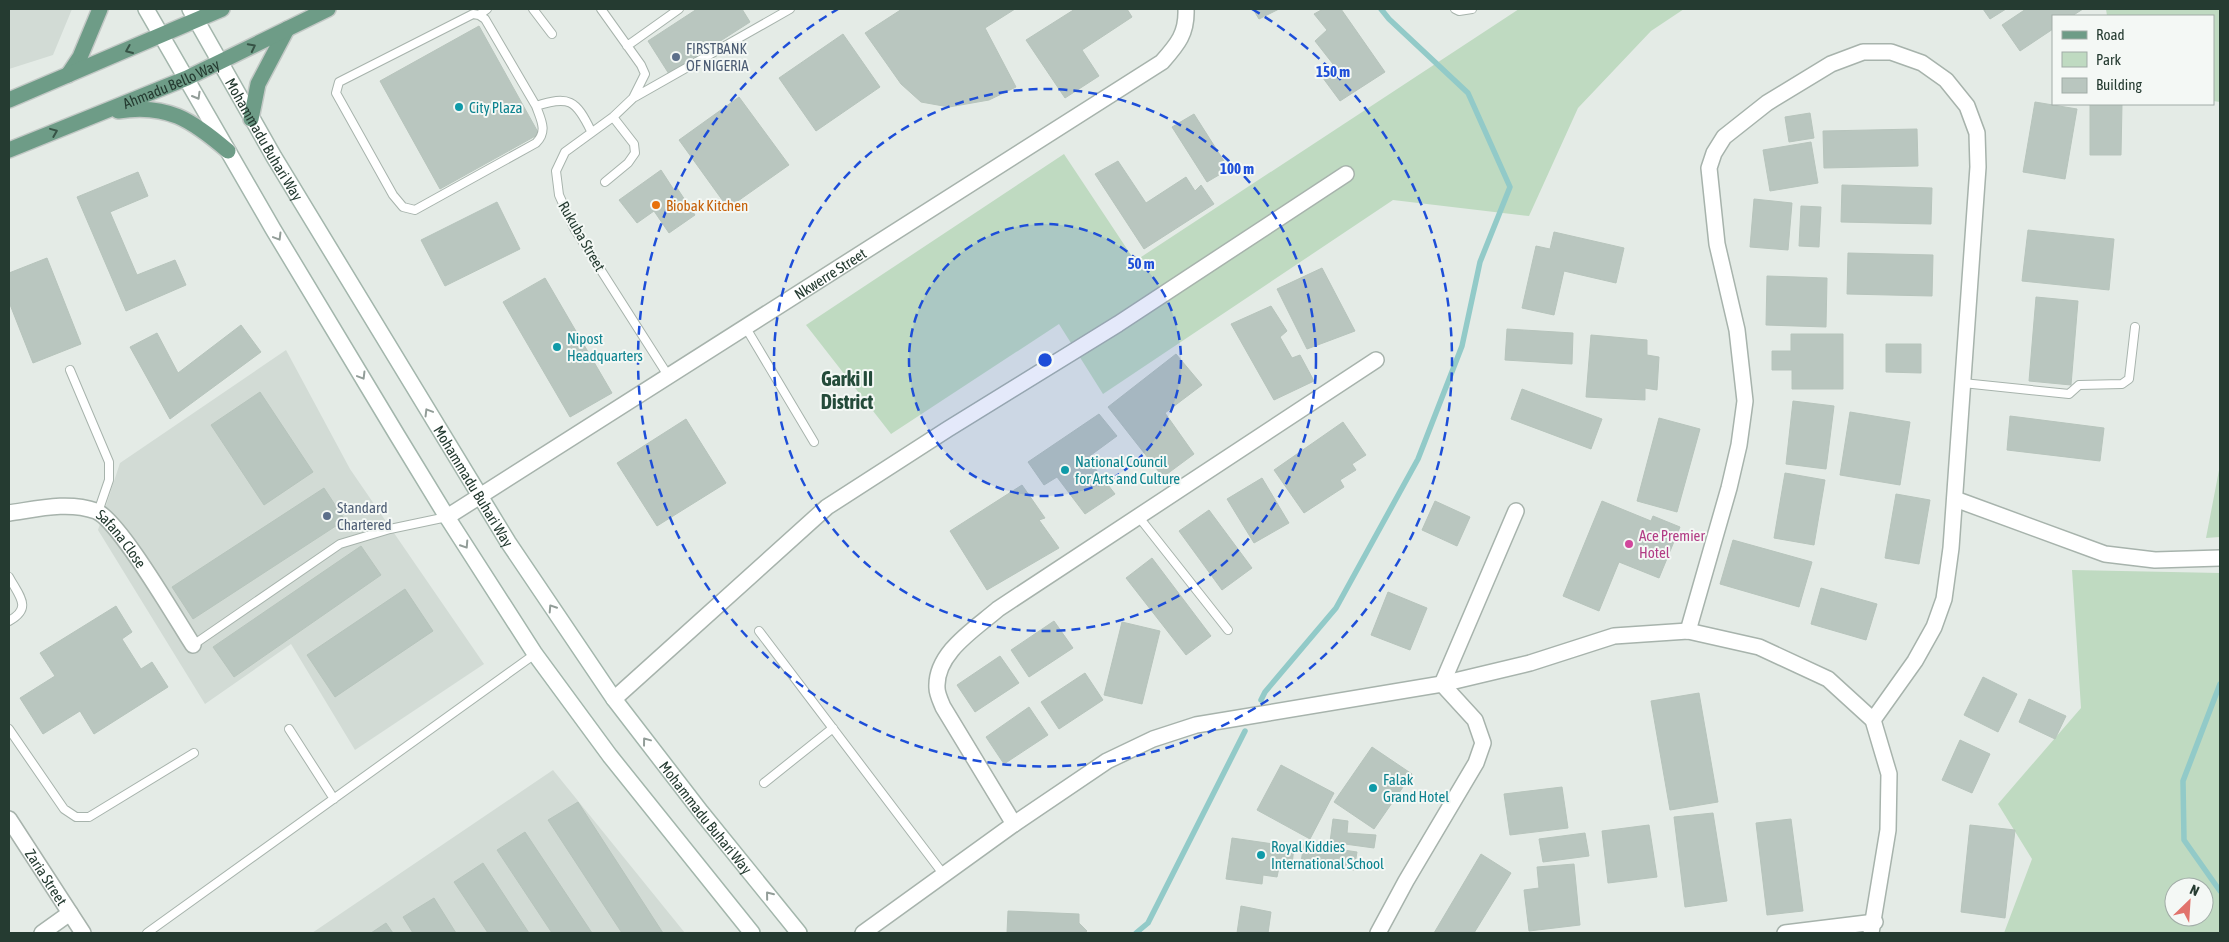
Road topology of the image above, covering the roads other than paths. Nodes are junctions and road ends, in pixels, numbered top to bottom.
1 (100, 9) edge
2 (146, 9) edge
3 (222, 9) edge
4 (328, 9) edge
5 (487, 9) edge
6 (533, 9) edge
7 (679, 9) edge
8 (790, 9) edge
9 (1186, 9) edge
10 (1455, 9) edge
11 (1472, 9) edge
12 (605, 10) edge
13 (194, 15) edge
14 (479, 15) junction
15 (288, 29) junction
16 (552, 34) dead end
17 (163, 36) junction
18 (627, 46) junction
19 (221, 62) junction
20 (68, 75) junction
21 (187, 78) junction
22 (633, 98) junction
23 (9, 100) edge
24 (536, 106) junction
25 (94, 115) junction
26 (612, 117) junction
27 (251, 119) junction
28 (592, 131) junction
29 (9, 150) edge
30 (228, 150) junction
31 (1346, 174) dead end
32 (605, 182) dead end
33 (2135, 327) dead end
34 (746, 328) junction
35 (1376, 360) dead end
36 (70, 370) dead end
37 (669, 377) junction
38 (1963, 383) junction
39 (814, 442) dead end
40 (479, 497) junction
41 (1955, 499) junction
42 (1516, 511) dead end
43 (9, 512) edge
44 (98, 512) junction
45 (1138, 516) junction
46 (447, 517) junction
47 (2220, 558) edge
48 (9, 577) edge
49 (9, 621) edge
50 (1228, 630) dead end
51 (759, 631) dead end
52 (1688, 631) junction
53 (193, 644) joint
54 (535, 654) junction
55 (1442, 684) junction
56 (614, 699) junction
57 (1873, 720) junction
58 (833, 728) junction
59 (9, 729) edge
60 (289, 729) dead end
61 (12, 742) edge
62 (194, 753) dead end
63 (764, 783) dead end
64 (334, 799) junction
65 (9, 819) edge
66 (1014, 824) junction
67 (944, 875) junction
68 (70, 913) junction
69 (1873, 927) edge
70 (42, 933) edge
71 (83, 933) edge
72 (147, 933) edge
73 (752, 933) edge
74 (799, 933) edge
75 (863, 933) edge
76 (1378, 933) edge
77 (1785, 933) edge

1 - 20 main road
2 - 17 street
3 - 13 main road
4 - 15 main road, Ahmadu Bello Way
5 - 14 lane
6 - 16 lane
7 - 18 lane
8 - 22 lane
9 - 34 street, Nkwerre Street
10 - 11 lane
12 - 18 lane
13 - 17 main road
13 - 19 street, Mohammadu Buhari Way
14 - 24 lane
14 - 24 lane
19 -> 15 main road, Ahmadu Bello Way
15 - 27 main road
17 -> 20 main road
17 - 21 street
18 - 22 lane, Rukuba Street
19 - 21 main road, Ahmadu Bello Way
19 - 27 street, Mohammadu Buhari Way
20 - 23 main road
21 - 25 main road, Ahmadu Bello Way
21 -> 30 street
22 - 26 lane, Rukuba Street
24 - 28 lane
29 -> 25 main road, Ahmadu Bello Way
25 - 30 main road
26 - 28 lane, Rukuba Street
26 - 32 lane
40 -> 27 street, Mohammadu Buhari Way
28 - 37 lane, Rukuba Street
30 -> 46 street
31 - 56 street
33 - 38 lane
34 - 37 street, Nkwerre Street
34 - 39 lane
35 - 45 street
36 - 44 lane
37 - 40 street, Nkwerre Street
38 - 41 street
38 - 52 street
40 - 46 street, Nkwerre Street
56 -> 40 street, Mohammadu Buhari Way
41 - 47 street
41 - 57 street
42 - 55 street
43 - 44 street, Safana Close
44 - 53 street, Safana Close
45 - 50 lane
45 - 66 street
46 - 53 lane
46 -> 54 street
48 - 49 lane
51 - 58 lane
52 - 55 street
52 - 57 street
54 - 64 lane
54 - 73 street
55 - 66 street
55 - 76 street
74 -> 56 street, Mohammadu Buhari Way
57 - 69 street
58 - 63 lane
58 - 67 lane
59 - 61 lane
60 - 64 lane
61 - 62 lane
64 - 72 lane
65 - 68 street, Zaria Street
66 - 67 street
67 - 75 street
68 - 70 street
68 - 71 street, Zaria Street
69 - 77 street

